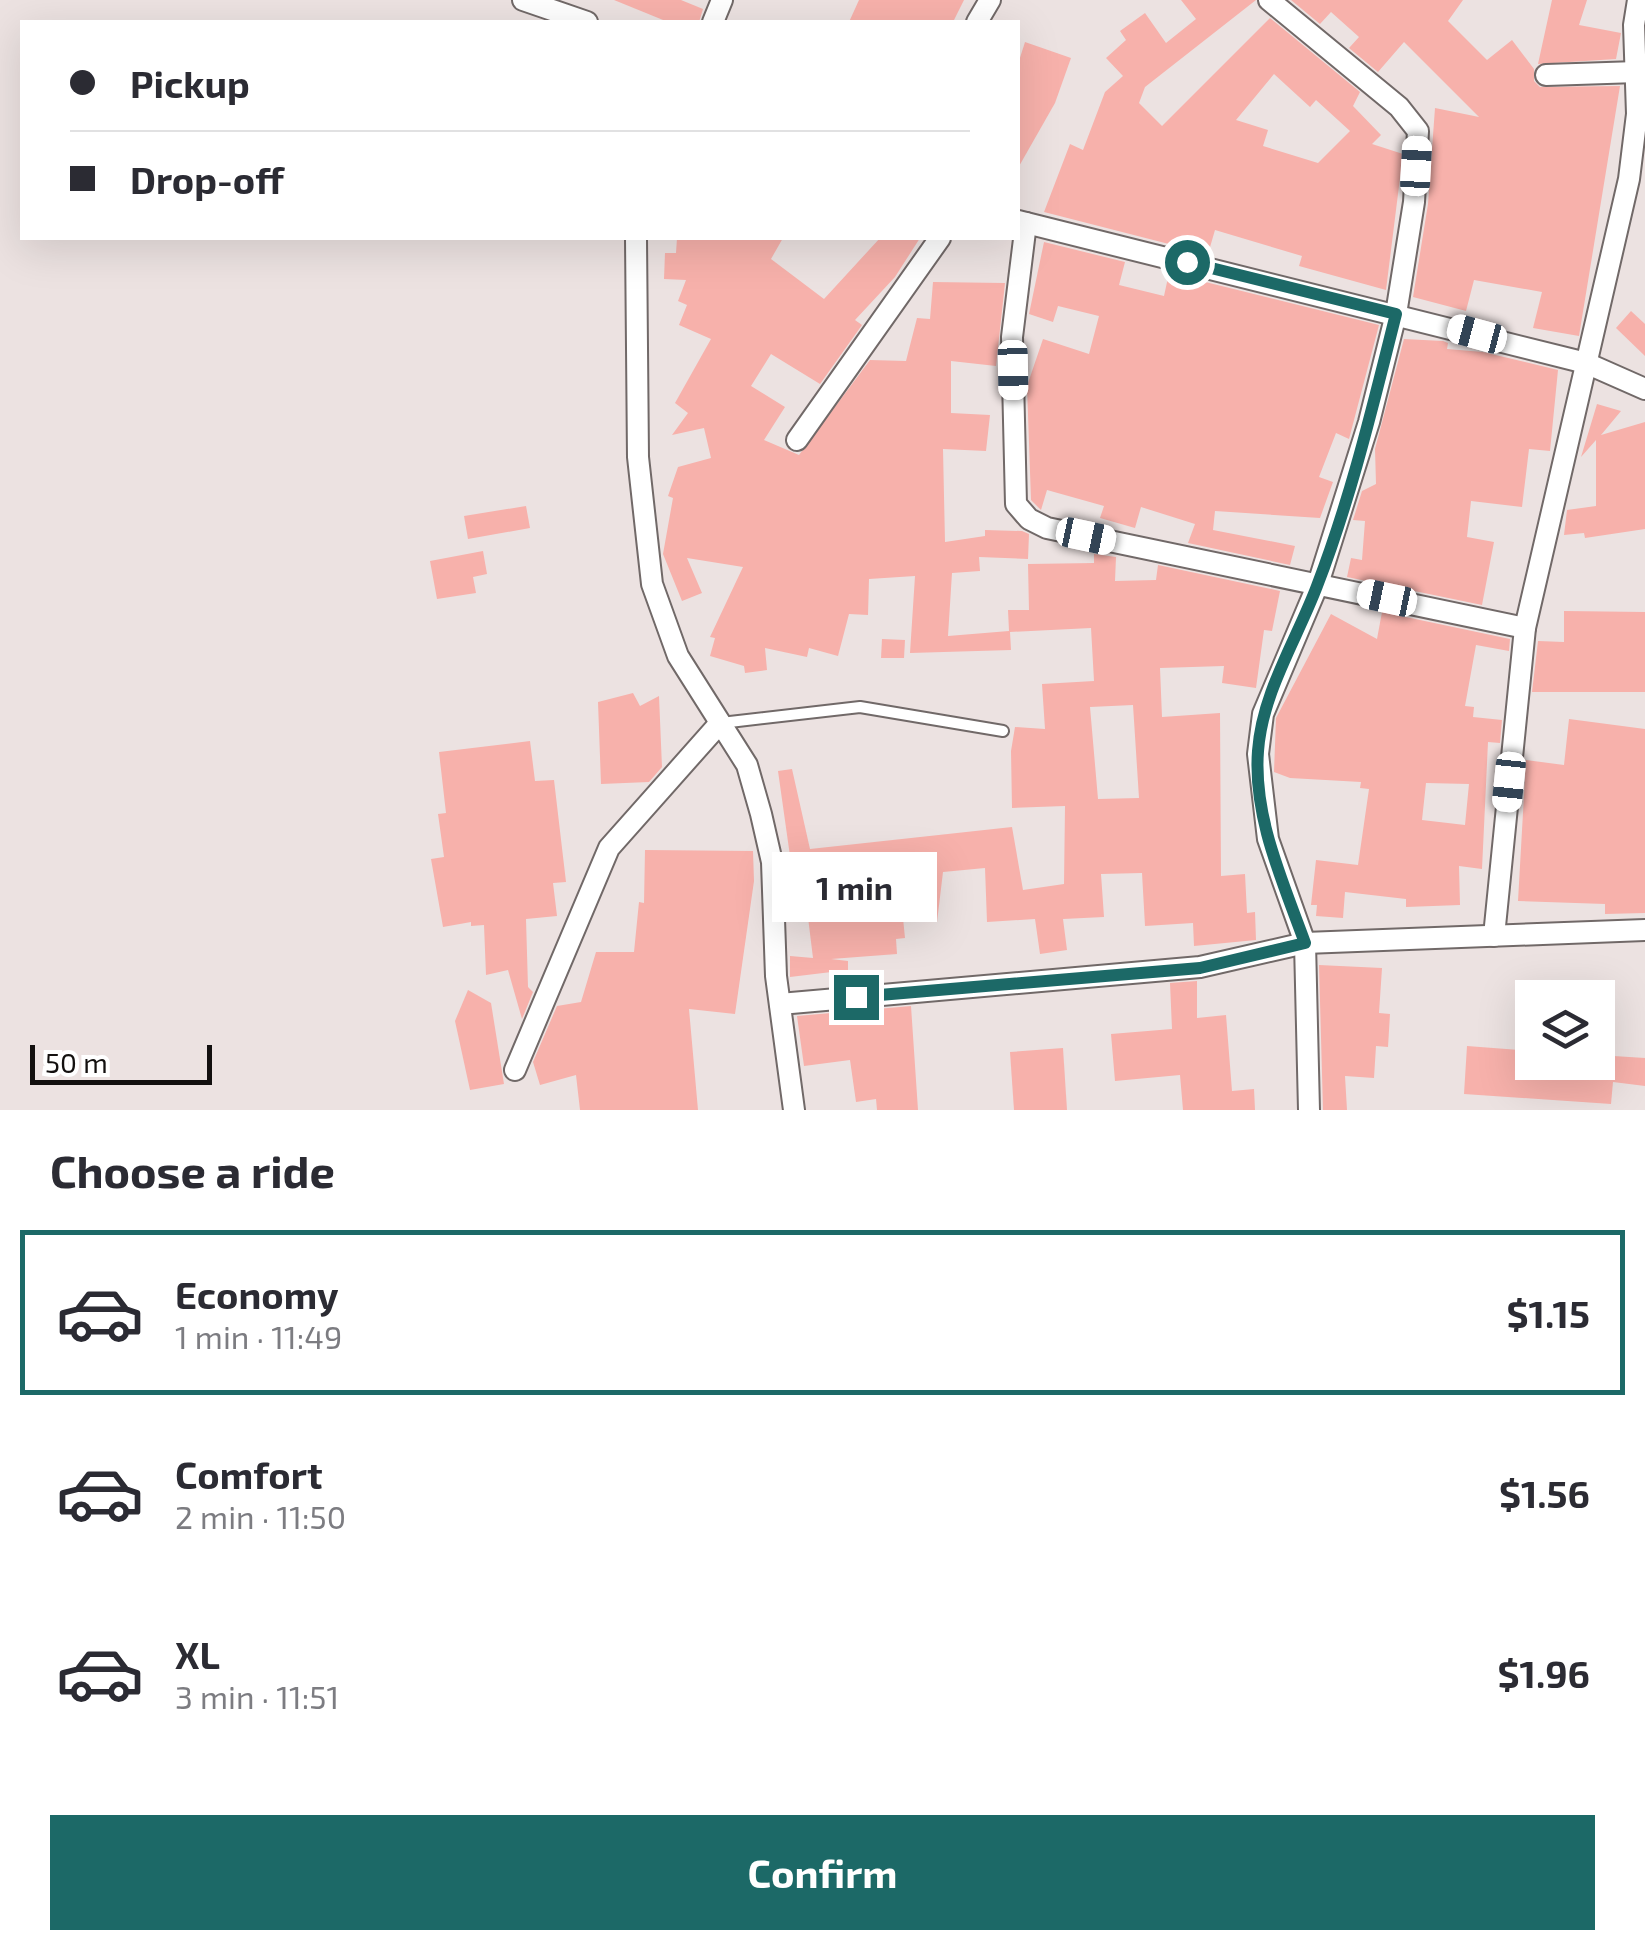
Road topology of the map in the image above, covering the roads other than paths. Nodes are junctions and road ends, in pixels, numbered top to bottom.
1 (523, 0) edge
2 (1269, 0) edge
3 (1638, 0) edge
4 (581, 20) edge
5 (1637, 72) junction
6 (1546, 75) dead end
7 (1022, 222) edge
8 (636, 240) edge
9 (939, 240) edge
10 (1396, 314) junction
11 (1586, 363) junction
12 (1645, 388) edge
13 (797, 440) dead end
14 (1318, 584) junction
15 (1525, 628) junction
16 (720, 723) junction
17 (1002, 731) dead end
18 (1645, 930) edge
19 (1494, 936) junction
20 (1305, 943) junction
21 (780, 1004) junction
22 (515, 1070) dead end
23 (794, 1110) edge
24 (1310, 1110) edge

1 - 4 street
2 - 10 street
3 - 5 street
5 - 6 street
5 - 11 street
7 - 10 street
7 - 14 street
8 - 16 street
9 - 13 street
10 - 11 street
10 - 14 street
11 - 12 street
11 - 15 street
14 - 15 street
14 - 20 street
15 - 19 street
16 - 17 lane
16 - 21 street
16 - 22 street
18 - 19 street
19 - 20 street
20 - 21 street
20 - 24 street
21 - 23 street

